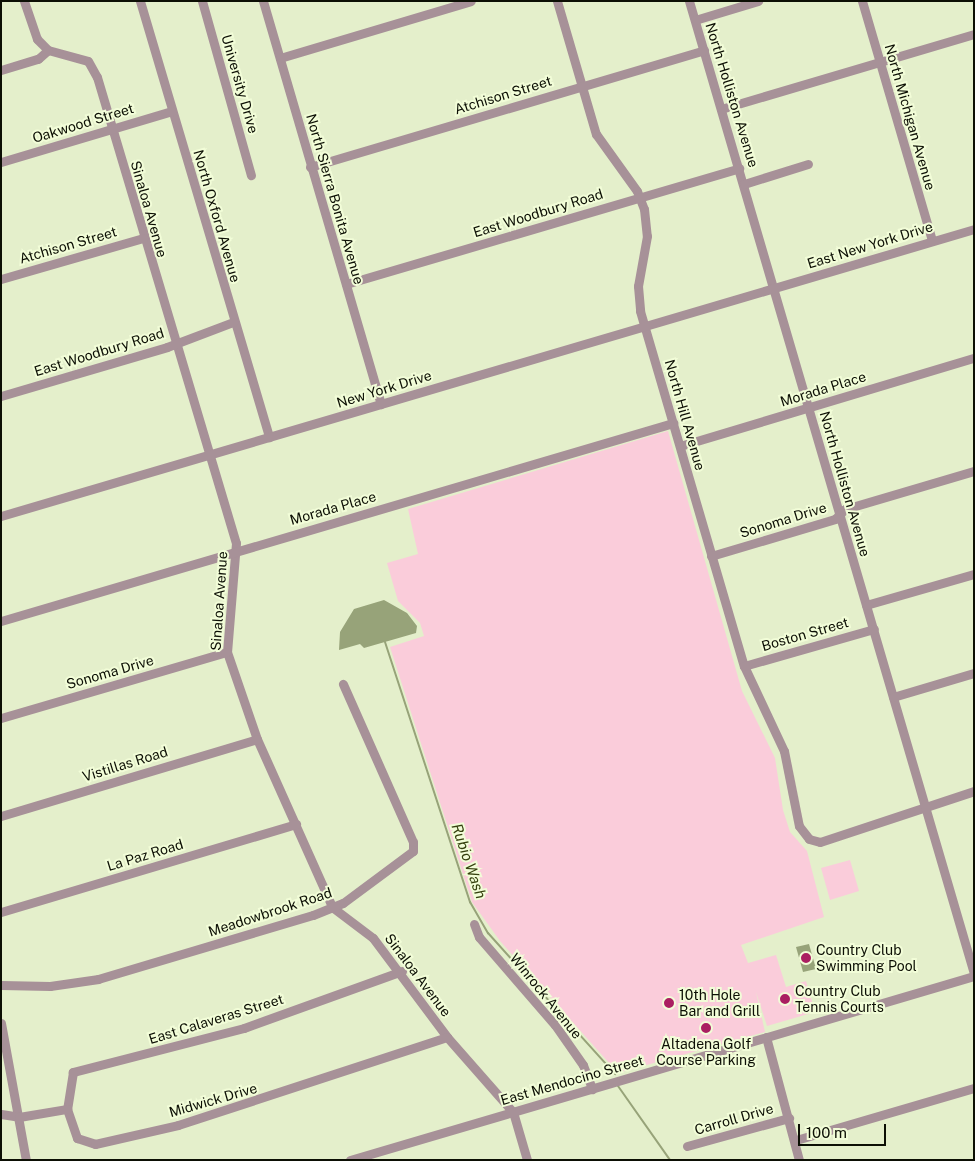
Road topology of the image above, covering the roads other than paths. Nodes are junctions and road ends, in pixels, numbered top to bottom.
1 (24, 1) edge
2 (140, 1) edge
3 (202, 1) edge
4 (263, 1) edge
5 (471, 1) edge
6 (557, 1) edge
7 (689, 1) edge
8 (758, 1) edge
9 (862, 1) edge
10 (695, 20) junction
11 (974, 34) edge
12 (48, 50) junction
13 (704, 50) junction
14 (280, 58) junction
15 (880, 62) junction
16 (1, 70) edge
17 (582, 86) junction
18 (721, 110) junction
19 (172, 111) junction
20 (112, 128) junction
21 (1, 162) edge
22 (808, 164) dead end
23 (310, 167) junction
24 (739, 168) junction
25 (251, 175) dead end
26 (744, 184) junction
27 (639, 197) junction
28 (974, 229) edge
29 (143, 238) junction
30 (932, 241) junction
31 (1, 279) edge
32 (346, 284) junction
33 (774, 288) junction
34 (233, 322) junction
35 (644, 327) junction
36 (174, 343) junction
37 (974, 358) edge
38 (1, 396) edge
39 (381, 404) junction
40 (808, 407) junction
41 (673, 423) junction
42 (269, 437) junction
43 (680, 446) junction
44 (208, 455) junction
45 (974, 471) edge
46 (839, 514) junction
47 (1, 516) edge
48 (234, 553) junction
49 (711, 556) junction
50 (974, 574) edge
51 (866, 606) junction
52 (1, 621) edge
53 (874, 629) junction
54 (227, 652) junction
55 (744, 666) junction
56 (974, 672) edge
57 (343, 684) dead end
58 (893, 697) junction
59 (1, 718) edge
60 (258, 739) junction
61 (974, 791) edge
62 (925, 808) junction
63 (1, 816) edge
64 (296, 824) junction
65 (332, 907) junction
66 (1, 912) edge
67 (474, 924) dead end
68 (402, 971) junction
69 (974, 975) edge
70 (1, 985) edge
71 (1, 1023) edge
72 (447, 1037) junction
73 (766, 1037) junction
74 (974, 1088) edge
75 (592, 1089) junction
76 (67, 1109) junction
77 (512, 1112) junction
78 (1, 1114) edge
79 (19, 1118) junction
80 (789, 1118) junction
81 (796, 1140) junction
82 (687, 1146) dead end
83 (26, 1160) edge
84 (350, 1160) edge
85 (527, 1160) edge
86 (799, 1160) edge

1 - 12 street
2 - 19 street, North Oxford Avenue
3 - 25 street, University Drive
4 - 14 street, North Sierra Bonita Avenue
5 - 14 street
6 - 17 street, North Hill Avenue
7 - 10 street, North Holliston Avenue
8 - 10 street
9 - 15 street, North Michigan Avenue
10 - 13 street, North Holliston Avenue
11 - 15 street
12 - 16 street
12 - 20 street, Sinaloa Avenue
13 - 17 street, Atchison Street
13 - 18 street, North Holliston Avenue
14 - 23 street, North Sierra Bonita Avenue
15 - 18 street
15 - 30 street, North Michigan Avenue
17 - 23 street, Atchison Street
17 - 27 street, North Hill Avenue
18 - 24 street, North Holliston Avenue
19 - 20 street, Oakwood Street
19 - 34 street, North Oxford Avenue
20 - 21 street, Oakwood Street
20 - 29 street, Sinaloa Avenue
22 - 26 street
23 - 32 street, North Sierra Bonita Avenue
24 - 26 street, North Holliston Avenue
24 - 27 street, East Woodbury Road
26 - 33 street, North Holliston Avenue
27 - 32 street, East Woodbury Road
27 - 35 street, North Hill Avenue
28 - 30 street, East New York Drive
29 - 31 street, Atchison Street
29 - 36 street, Sinaloa Avenue
30 - 33 street, East New York Drive
32 - 39 street, North Sierra Bonita Avenue
33 - 35 street, New York Drive
33 - 40 street, North Holliston Avenue
34 - 36 street, East Woodbury Road
34 - 42 street, North Oxford Avenue
35 - 39 street, New York Drive
35 - 41 street, North Hill Avenue
36 - 38 street, East Woodbury Road
36 - 44 street, Sinaloa Avenue
37 - 40 street, Morada Place
39 - 42 street, New York Drive
40 - 43 street, Morada Place
40 - 46 street, North Holliston Avenue
41 - 43 street, North Hill Avenue
41 - 48 street, Morada Place
42 - 44 street, New York Drive
43 - 49 street, North Hill Avenue
44 - 47 street, New York Drive
44 - 48 street, Sinaloa Avenue
45 - 46 street, Sonoma Drive
46 - 49 street, Sonoma Drive
46 - 51 street, North Holliston Avenue
48 - 52 street, Morada Place
48 - 54 street, Sinaloa Avenue
49 - 55 street, North Hill Avenue
50 - 51 street
51 - 53 street, North Holliston Avenue
53 - 55 street, Boston Street
53 - 58 street, North Holliston Avenue
54 - 59 street, Sonoma Drive
54 - 60 street, Sinaloa Avenue
55 - 62 street, North Hill Avenue
56 - 58 street
57 - 65 street, Meadowbrook Road
58 - 62 street, North Holliston Avenue
60 - 63 street, Vistillas Road
60 - 64 street, Sinaloa Avenue
61 - 62 street
62 - 69 street, North Holliston Avenue
64 - 65 street, Sinaloa Avenue
64 - 66 street, La Paz Road
65 - 68 street, Sinaloa Avenue
65 - 70 street, Meadowbrook Road
67 - 75 street, Winrock Avenue
68 - 72 street, Sinaloa Avenue
68 - 76 street, East Calaveras Street
69 - 73 street, East Mendocino Street
71 - 79 street
72 - 76 street, Midwick Drive
72 - 77 street, Sinaloa Avenue
73 - 75 street, East Mendocino Street
73 - 80 street
74 - 81 street
75 - 77 street, East Mendocino Street
76 - 79 street
77 - 84 street, East Mendocino Street
77 - 85 street
78 - 79 street
79 - 83 street
80 - 81 street
80 - 82 street, Carroll Drive
81 - 86 street

